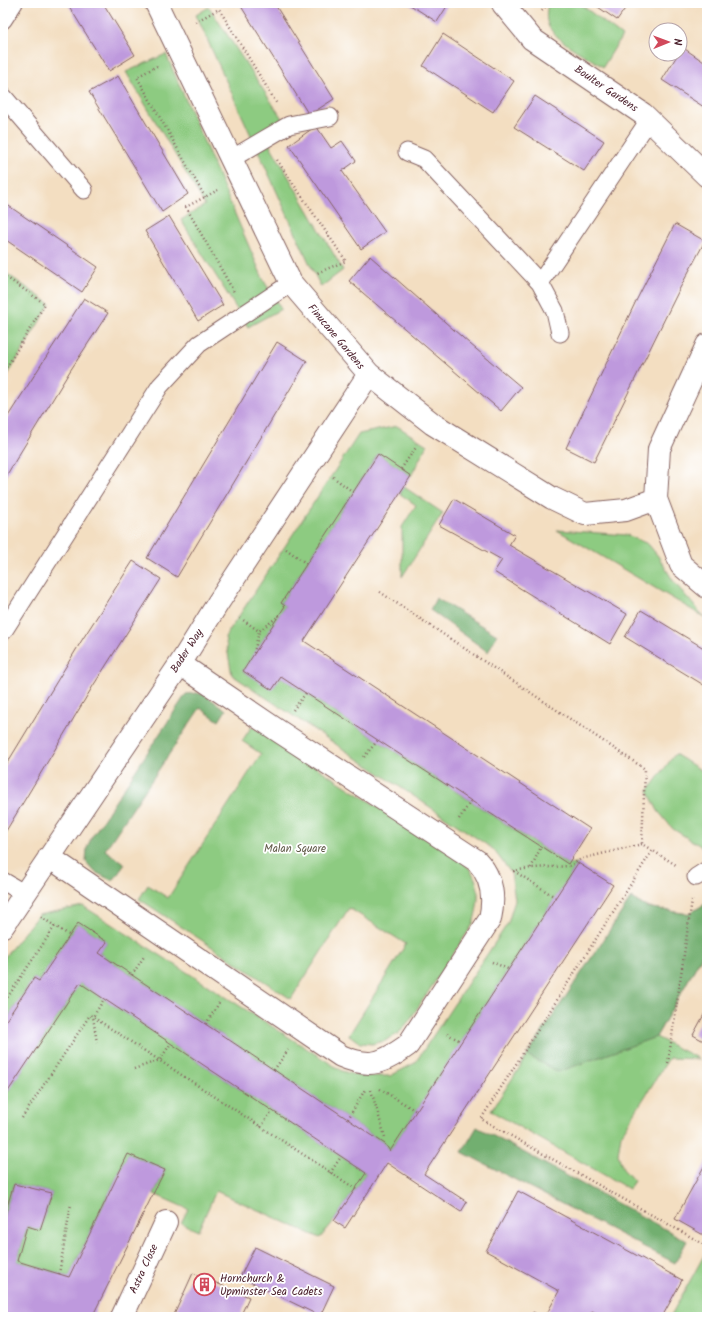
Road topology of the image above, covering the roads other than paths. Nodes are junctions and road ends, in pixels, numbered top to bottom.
1 (14, 3) edge
2 (156, 3) edge
3 (503, 4) dead end
4 (3, 20) edge
5 (3, 96) edge
6 (330, 117) dead end
7 (649, 120) junction
8 (407, 152) dead end
9 (236, 168) junction
10 (707, 176) edge
11 (84, 190) dead end
12 (291, 283) junction
13 (540, 283) junction
14 (560, 333) dead end
15 (707, 345) edge
16 (369, 374) junction
17 (656, 499) junction
18 (707, 587) edge
19 (3, 632) edge
20 (180, 664) junction
21 (49, 857) junction
22 (3, 881) edge
23 (22, 898) junction
24 (3, 926) edge
25 (166, 1222) dead end
26 (122, 1317) edge

1 - 4 lane
2 - 9 street, Finucane Gardens
3 - 7 street, Boulter Gardens
5 - 11 lane
6 - 9 lane
7 - 10 street, Boulter Gardens
7 - 13 lane
8 - 13 lane
9 - 12 street, Finucane Gardens
12 - 16 street, Finucane Gardens
12 - 19 lane
13 - 14 lane
15 - 17 street
16 - 17 street, Finucane Gardens
16 - 20 street, Bader Way
17 - 18 street
20 - 21 street, Bader Way
20 - 21 street
21 - 23 street, Bader Way
22 - 23 lane
23 - 24 street, Bader Way
25 - 26 street, Astra Close

